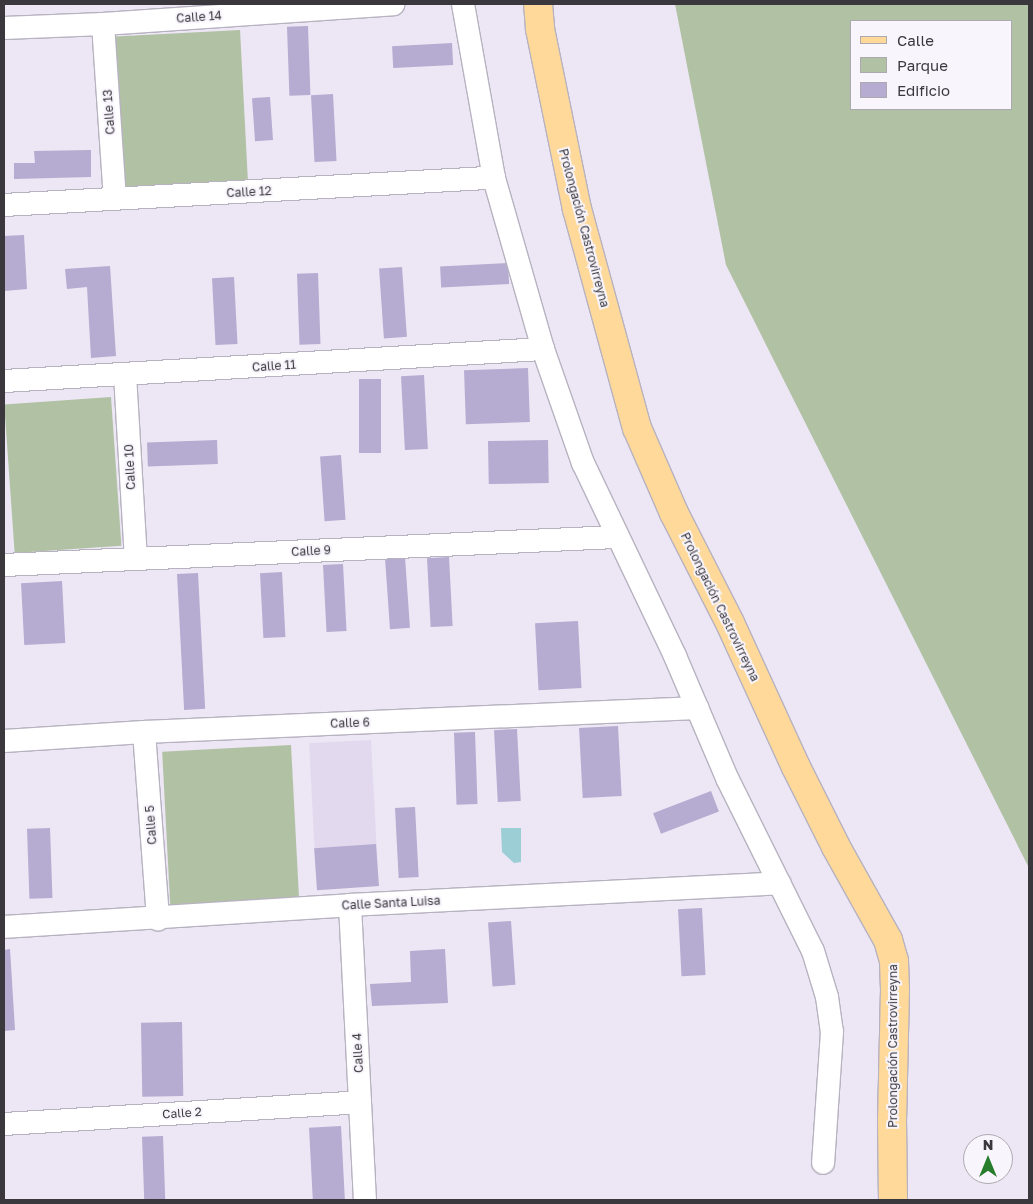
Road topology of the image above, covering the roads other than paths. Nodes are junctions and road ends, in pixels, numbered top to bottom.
1 (393, 4) edge
2 (463, 4) edge
3 (538, 4) edge
4 (103, 24) junction
5 (4, 28) edge
6 (494, 178) junction
7 (115, 199) junction
8 (4, 205) edge
9 (544, 349) junction
10 (125, 376) junction
11 (4, 381) edge
12 (617, 537) junction
13 (136, 558) junction
14 (4, 565) edge
15 (697, 708) junction
16 (144, 732) junction
17 (4, 741) edge
18 (779, 883) junction
19 (350, 905) junction
20 (158, 918) junction
21 (4, 927) edge
22 (360, 1102) junction
23 (4, 1124) edge
24 (823, 1163) dead end
25 (365, 1200) edge
26 (893, 1200) edge

1 - 4 street, Calle 14
2 - 6 street
3 - 26 main road, Prolongación Castrovirreyna
4 - 5 street, Calle 14
4 - 7 street, Calle 13
6 - 7 street, Calle 12
6 - 9 street
7 - 8 street, Calle 12
9 - 10 street, Calle 11
9 - 12 street
10 - 11 street, Calle 11
10 - 13 street, Calle 10
12 - 13 street, Calle 9
12 - 15 street
13 - 14 street, Calle 9
15 - 16 street, Calle 6
15 - 18 street
16 - 17 street, Calle 6
16 - 20 street, Calle 5
18 - 19 street, Calle Santa Luisa
18 - 24 street
19 - 20 street, Calle Santa Luisa
19 - 22 street, Calle 4
20 - 21 street, Calle Santa Luisa
22 - 23 street, Calle 2
22 - 25 street, Calle 4

